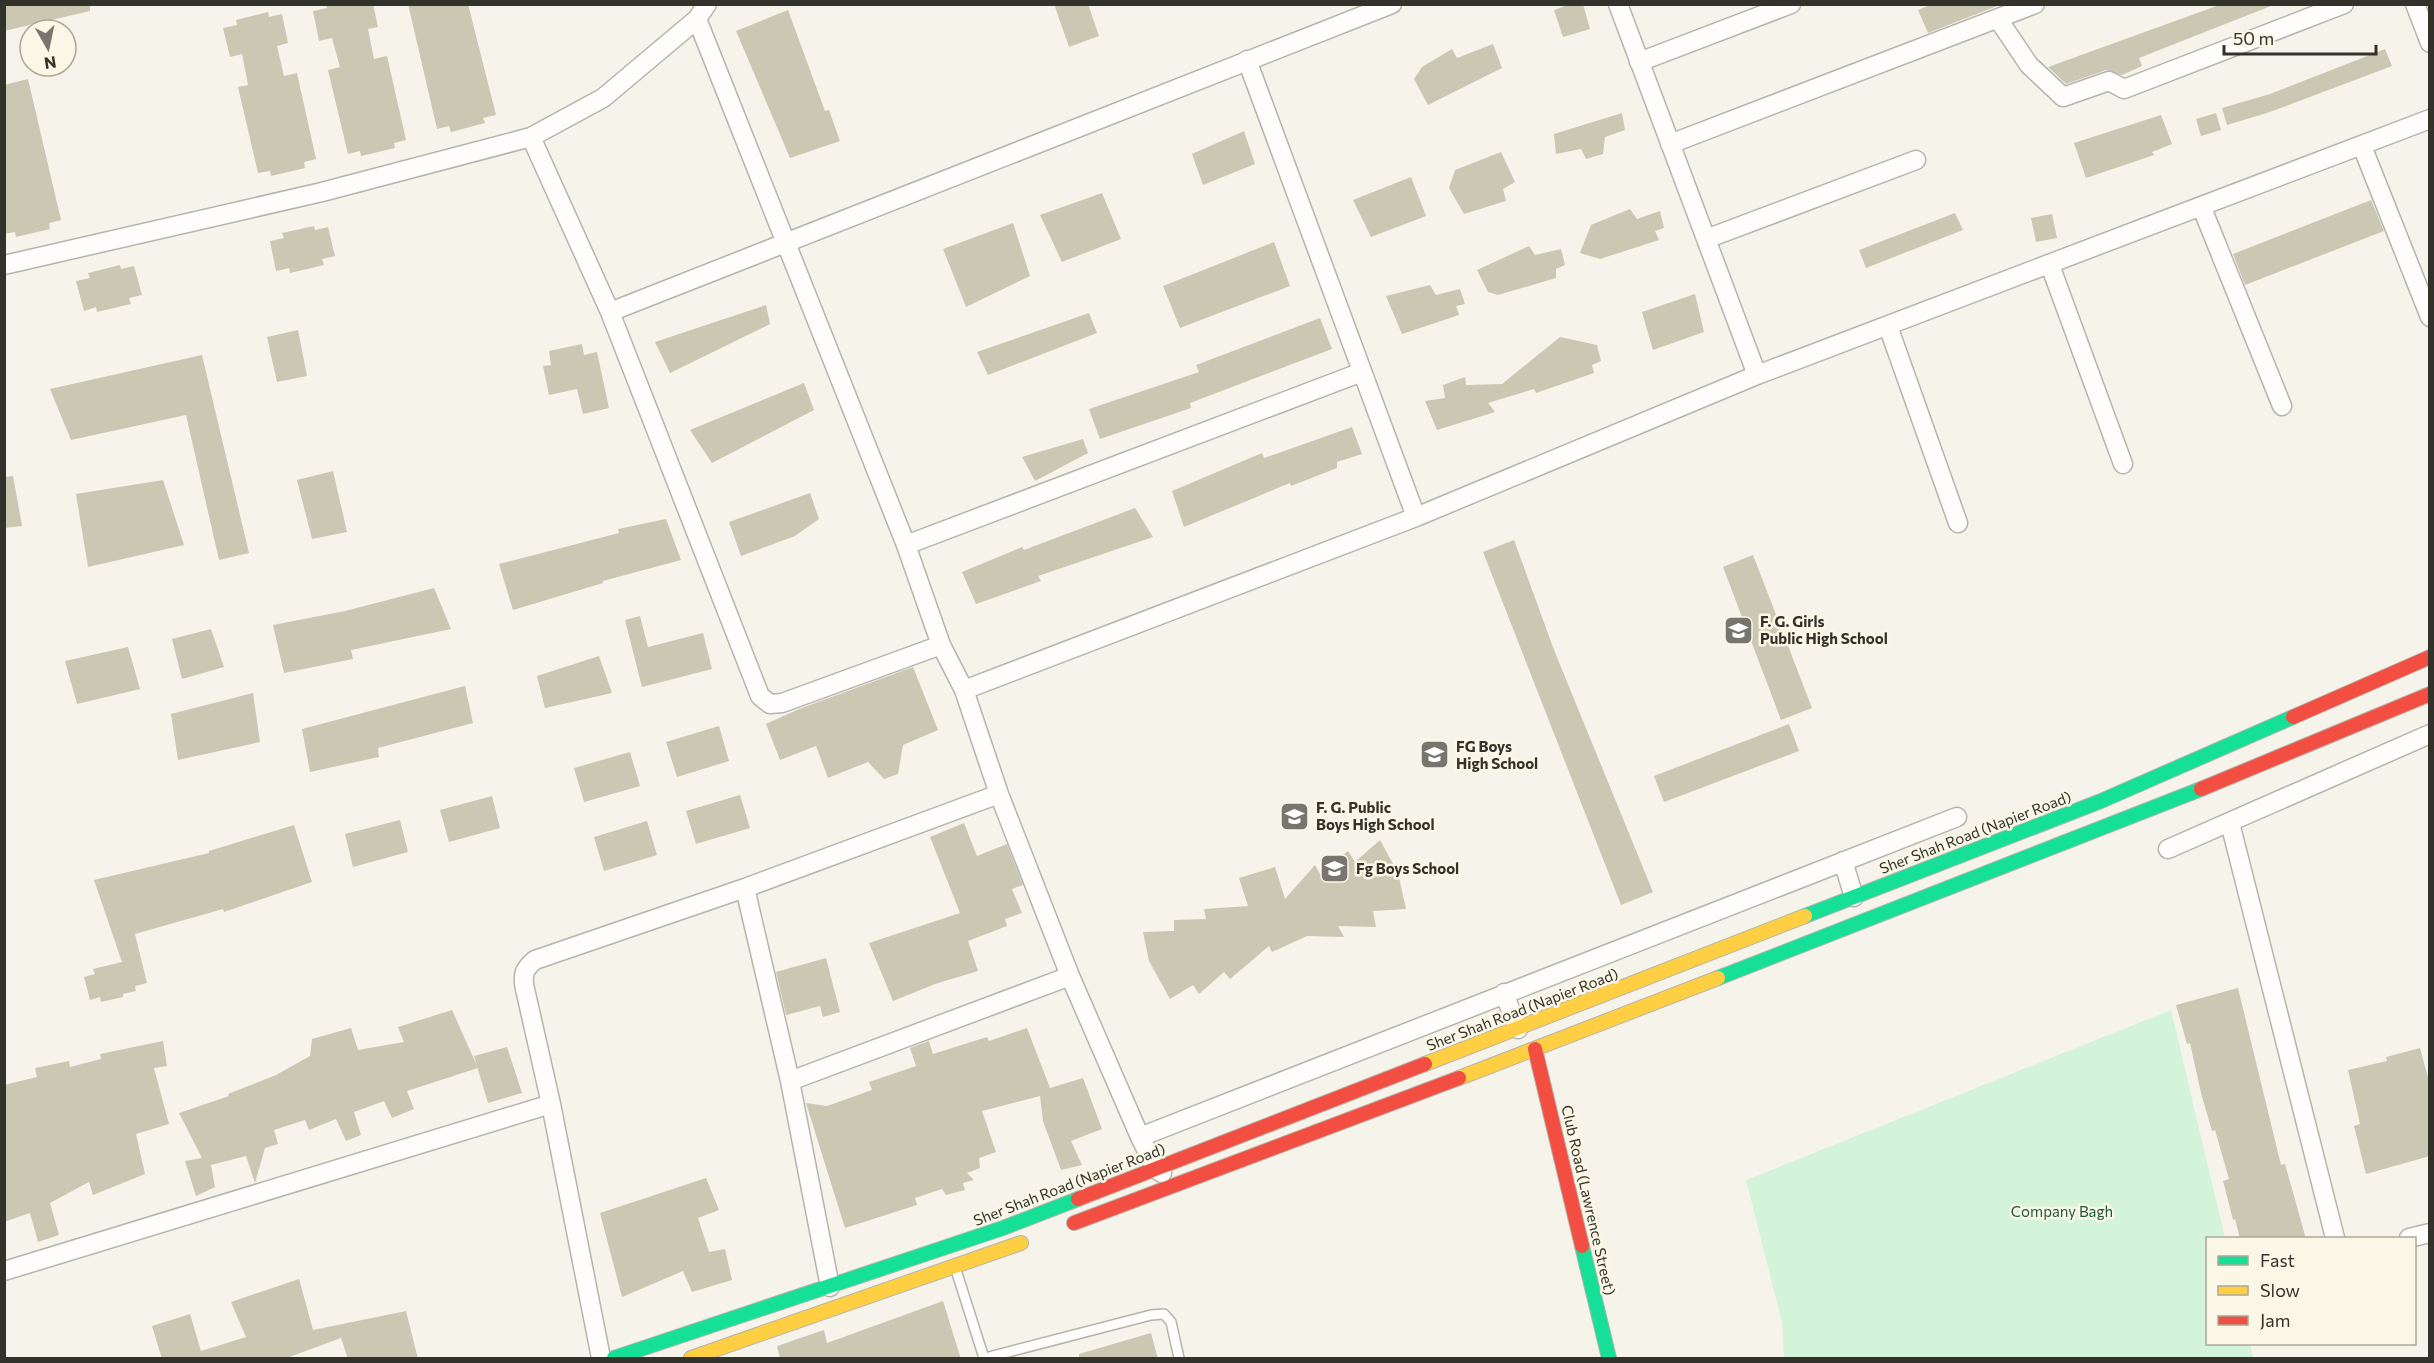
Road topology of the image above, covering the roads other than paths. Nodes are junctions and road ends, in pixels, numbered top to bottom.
1 (1392, 4) edge
2 (1618, 4) edge
3 (1791, 4) edge
4 (2035, 4) edge
5 (2344, 4) edge
6 (2415, 4) edge
7 (702, 12) edge
8 (1998, 19) junction
9 (2430, 43) edge
10 (1246, 60) junction
11 (1640, 62) junction
12 (2430, 119) edge
13 (531, 137) junction
14 (1670, 144) junction
15 (2362, 146) junction
16 (1917, 160) dead end
17 (2202, 208) junction
18 (1706, 239) junction
19 (788, 243) junction
20 (4, 265) edge
21 (2050, 265) junction
22 (610, 312) junction
23 (2430, 317) edge
24 (1888, 326) junction
25 (1362, 372) junction
26 (1757, 375) junction
27 (2282, 406) dead end
28 (2123, 464) dead end
29 (1416, 517) junction
30 (1958, 524) dead end
31 (906, 545) junction
32 (941, 645) junction
33 (2430, 657) edge
34 (964, 690) junction
35 (2430, 694) edge
36 (2430, 734) edge
37 (999, 794) junction
38 (1957, 817) dead end
39 (2230, 823) junction
40 (2169, 849) dead end
41 (1843, 861) junction
42 (745, 888) junction
43 (1854, 897) junction
44 (1070, 976) junction
45 (1504, 993) junction
46 (1518, 1029) junction
47 (1535, 1050) junction
48 (790, 1081) junction
49 (551, 1104) junction
50 (1140, 1137) junction
51 (1156, 1169) junction
52 (1179, 1183) junction
53 (1056, 1230) dead end
54 (2334, 1237) edge
55 (1034, 1238) dead end
56 (955, 1267) junction
57 (4, 1271) edge
58 (830, 1287) junction
59 (601, 1359) edge
60 (614, 1359) edge
61 (691, 1359) edge
62 (985, 1359) edge
63 (1179, 1359) edge
64 (1609, 1359) edge

1 - 10 street
2 - 11 street
3 - 11 street
4 - 8 street
5 - 8 street
6 - 9 street
7 - 13 street
7 - 19 street
8 - 14 street
10 - 19 street
10 - 25 street
11 - 14 street
12 - 15 street
13 - 20 street
13 - 22 street
14 - 18 street
15 - 17 street
15 - 23 street
16 - 18 street
17 - 21 street
17 - 27 street
18 - 26 street
19 - 22 street
19 - 31 street
21 - 24 street
21 - 28 street
22 - 32 street
24 - 26 street
24 - 30 street
25 - 29 street
25 - 31 street
26 - 29 street
29 - 34 street
31 - 32 street
32 - 34 street
33 - 43 main road, Sher Shah Road (Napier Road)
34 - 37 street
35 - 47 main road
36 - 39 street
37 - 42 street
37 - 44 street
38 - 41 street
39 - 40 street
39 - 54 street
41 - 43 street
41 - 45 street
42 - 48 street
42 - 49 street
43 - 46 main road, Sher Shah Road (Napier Road)
44 - 48 street
44 - 50 street
45 - 46 street
45 - 50 street
46 - 51 main road, Sher Shah Road (Napier Road)
47 - 52 main road
47 - 64 main road, Club Road (Lawrence Street)
48 - 58 street
49 - 57 street
49 - 59 street
50 - 51 street
51 - 52 street
51 - 58 main road, Sher Shah Road (Napier Road)
52 - 53 main road
55 - 56 main road
56 - 61 main road
56 - 62 lane
58 - 60 main road, Sher Shah Road (Napier Road)
62 - 63 lane

